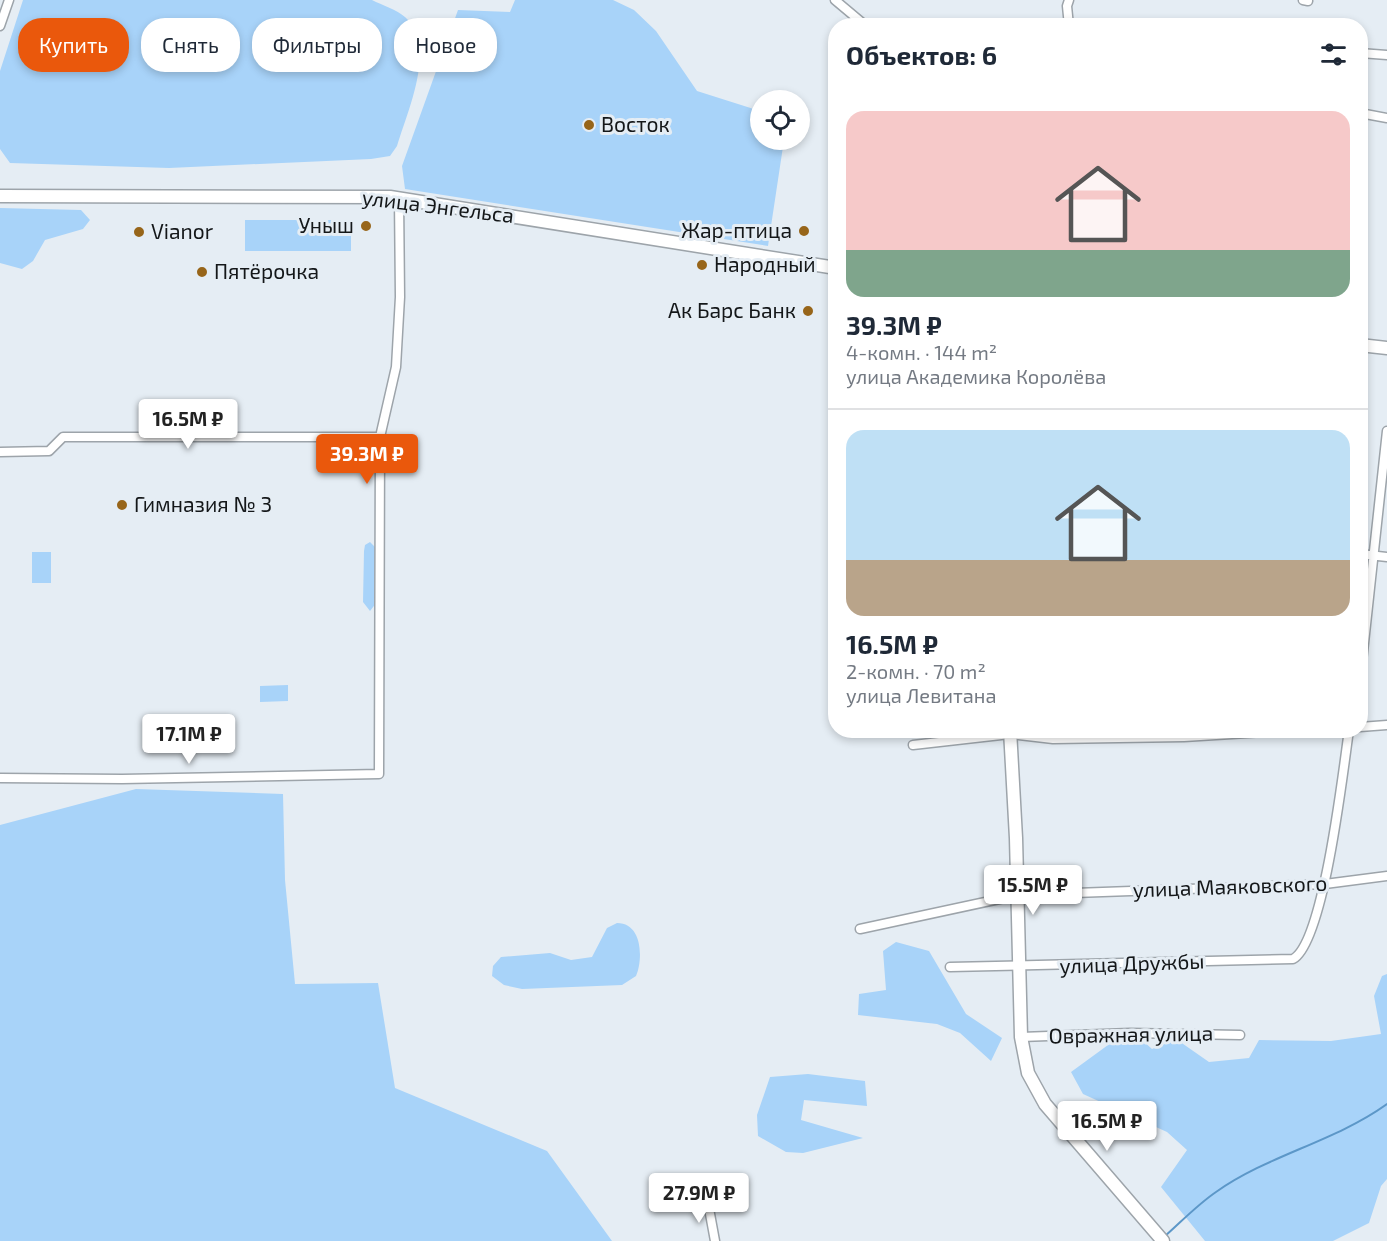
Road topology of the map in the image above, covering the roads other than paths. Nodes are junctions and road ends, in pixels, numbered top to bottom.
1 (9, 0) edge
2 (835, 0) edge
3 (1066, 2) edge
4 (856, 18) edge
5 (1069, 18) edge
6 (0, 26) edge
7 (1368, 54) edge
8 (1387, 55) edge
9 (1368, 114) edge
10 (1387, 118) edge
11 (0, 196) edge
12 (399, 198) junction
13 (828, 266) edge
14 (1368, 346) edge
15 (1387, 348) edge
16 (1387, 431) edge
17 (380, 437) junction
18 (0, 452) edge
19 (1368, 555) edge
20 (1373, 555) junction
21 (1387, 557) edge
22 (1368, 603) edge
23 (1387, 725) edge
24 (1368, 726) edge
25 (965, 738) edge
26 (1010, 738) edge
27 (1047, 738) edge
28 (1104, 738) edge
29 (1349, 738) edge
30 (913, 745) dead end
31 (0, 778) edge
32 (1387, 876) edge
33 (1325, 884) junction
34 (1018, 895) junction
35 (860, 929) dead end
36 (950, 967) dead end
37 (1018, 967) junction
38 (1240, 1035) dead end
39 (1021, 1037) junction
40 (708, 1203) dead end
41 (715, 1241) edge
42 (1163, 1241) edge

1 - 6 street
2 - 4 street
3 - 5 street
7 - 8 street
9 - 10 street
11 - 12 main road, улица Энгельса
12 - 13 main road, улица Энгельса
12 - 17 street
14 - 15 main road
16 - 20 street
17 - 18 street
17 - 31 street
19 - 20 street
20 - 21 street
20 - 22 street
23 - 24 street
25 - 30 street
26 - 34 main road
27 - 28 street
29 - 33 street
32 - 33 street, улица Маяковского
33 - 34 street, улица Маяковского
33 - 37 street, улица Дружбы
34 - 35 street, улица Маяковского
34 - 37 main road
36 - 37 street, улица Дружбы
37 - 39 main road
38 - 39 street, Овражная улица
39 - 42 main road
40 - 41 street

